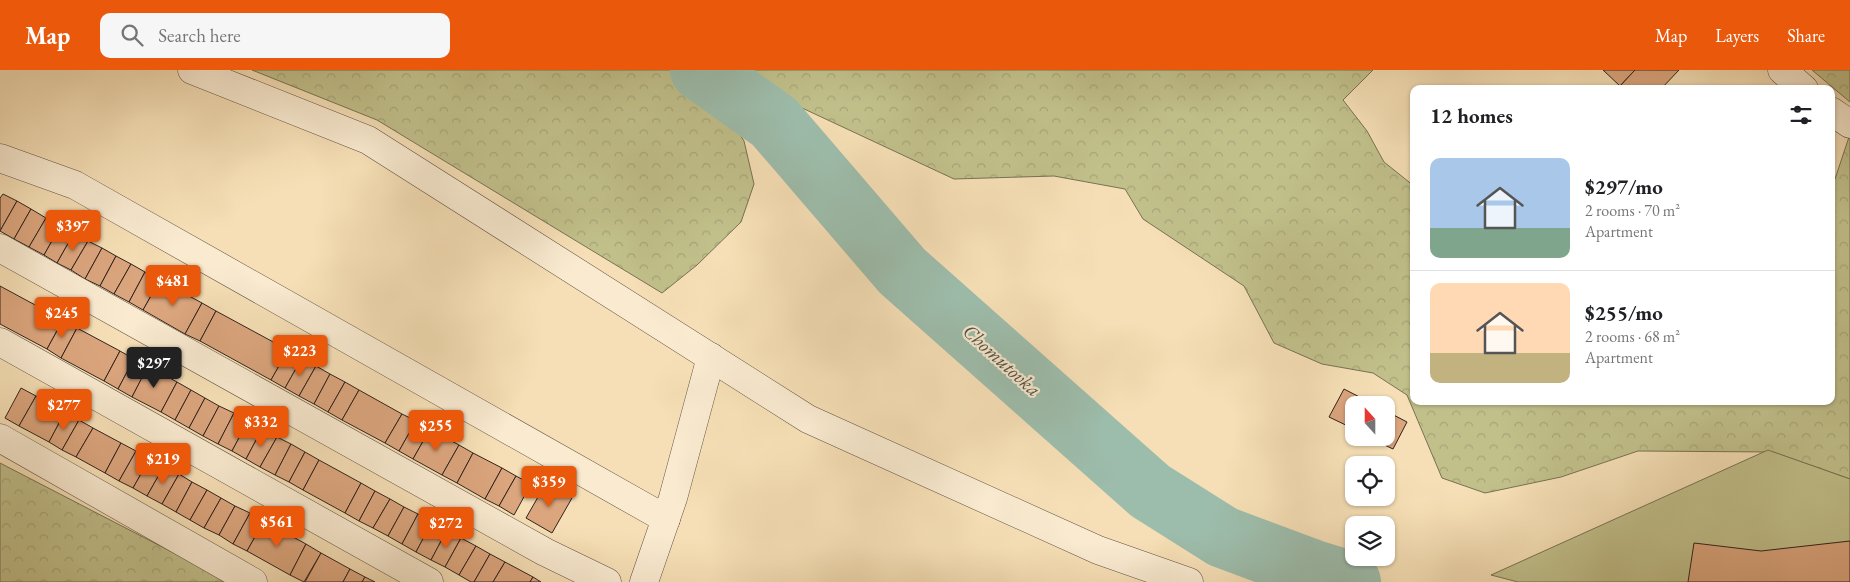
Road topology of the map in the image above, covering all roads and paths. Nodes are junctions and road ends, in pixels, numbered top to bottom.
1 (192, 70) edge
2 (1782, 70) edge
3 (1799, 85) edge
4 (1835, 114) edge
5 (1850, 124) edge
6 (0, 158) edge
7 (0, 248) edge
8 (0, 342) edge
9 (711, 357) junction
10 (0, 438) edge
11 (666, 519) junction
12 (253, 582) edge
13 (429, 582) edge
14 (607, 582) edge
15 (644, 582) edge
16 (1189, 582) edge

1 - 9 street
2 - 3 street
4 - 5 street
6 - 11 street
7 - 14 street
8 - 13 street
9 - 11 street
9 - 16 street
10 - 12 street
11 - 15 street

